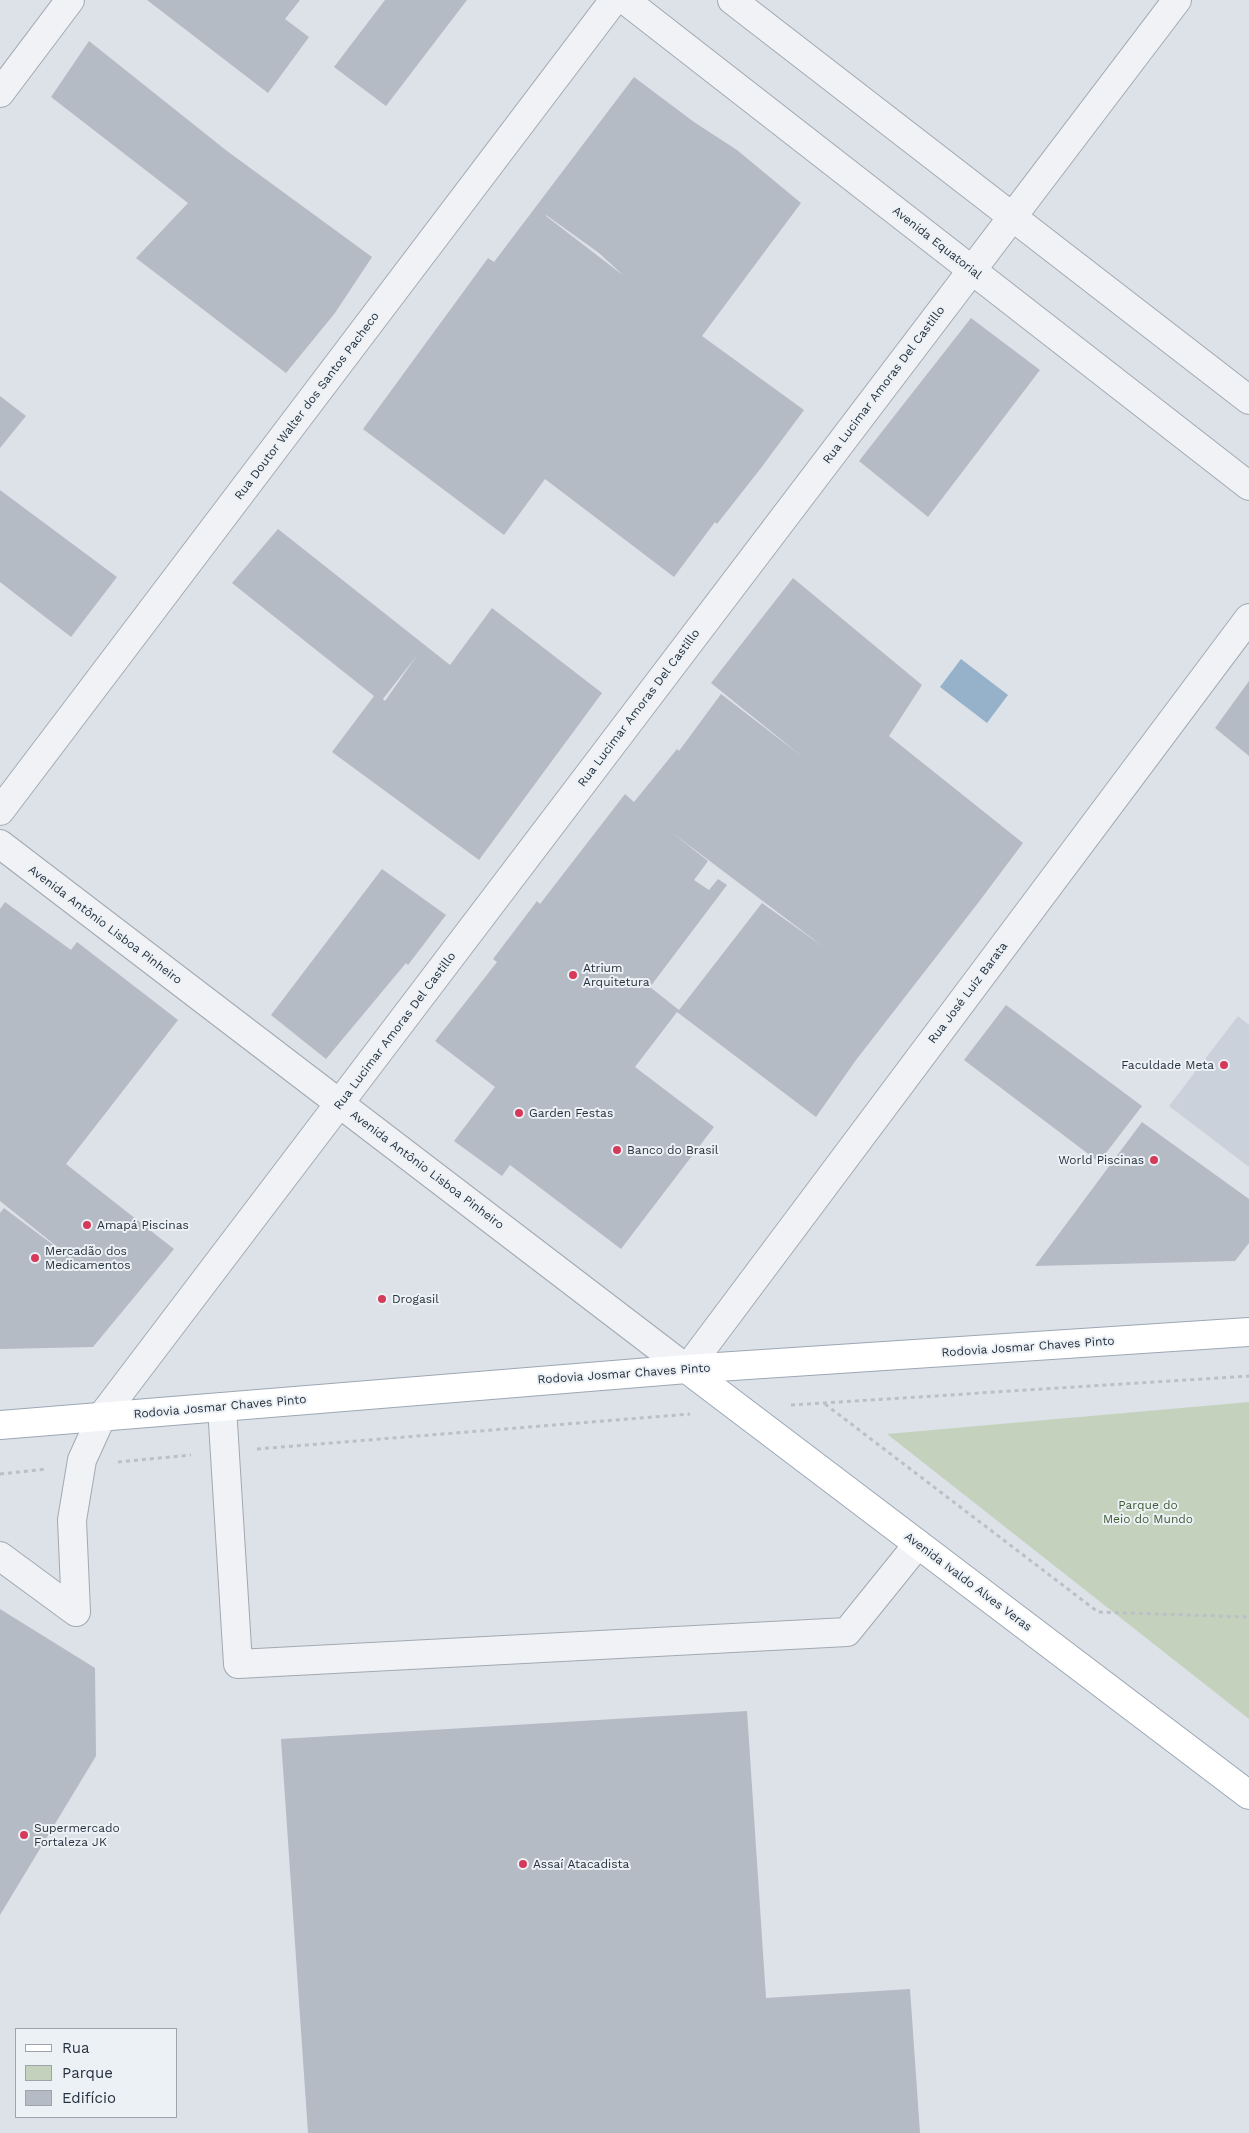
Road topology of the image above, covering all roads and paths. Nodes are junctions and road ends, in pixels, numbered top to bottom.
1 (70, 0) edge
2 (614, 0) edge
3 (625, 0) edge
4 (732, 0) edge
5 (1177, 0) edge
6 (0, 93) edge
7 (1012, 217) junction
8 (972, 270) junction
9 (1249, 400) edge
10 (1249, 486) edge
11 (1249, 618) edge
12 (0, 811) edge
13 (0, 844) edge
14 (339, 1104) junction
15 (1249, 1332) edge
16 (687, 1369) junction
17 (1249, 1376) edge
18 (824, 1403) junction
19 (222, 1406) junction
20 (740, 1409) junction
21 (102, 1416) junction
22 (0, 1425) edge
23 (225, 1452) junction
24 (81, 1466) junction
25 (0, 1474) edge
26 (918, 1544) junction
27 (0, 1556) edge
28 (1249, 1617) edge
29 (1249, 1795) edge

1 - 6 street
2 - 12 street, Rua Doutor Walter dos Santos Pacheco
3 - 8 street, Avenida Equatorial
4 - 7 street
5 - 7 street, Rua Lucimar Amoras Del Castillo
7 - 8 street, Rua Lucimar Amoras Del Castillo
7 - 9 street
8 - 10 street, Avenida Equatorial
8 - 14 street, Rua Lucimar Amoras Del Castillo
11 - 16 street, Rua José Luiz Barata
13 - 14 street, Avenida Antônio Lisboa Pinheiro
14 - 16 street, Avenida Antônio Lisboa Pinheiro
14 - 21 street, Rua Lucimar Amoras Del Castillo
15 - 16 main road, Rodovia Josmar Chaves Pinto
16 - 19 main road, Rodovia Josmar Chaves Pinto
16 - 20 main road, Avenida Ivaldo Alves Veras
17 - 18 path
18 - 20 path
18 - 28 path
19 - 21 main road, Rodovia Josmar Chaves Pinto
19 - 23 street
20 - 23 path
20 - 26 main road, Avenida Ivaldo Alves Veras
21 - 22 main road, Rodovia Josmar Chaves Pinto
21 - 24 street, Rua Lucimar Amoras Del Castillo
23 - 24 path
23 - 26 street
24 - 25 path
24 - 27 street, Rua Lucimar Amoras Del Castillo
26 - 29 main road, Avenida Ivaldo Alves Veras

